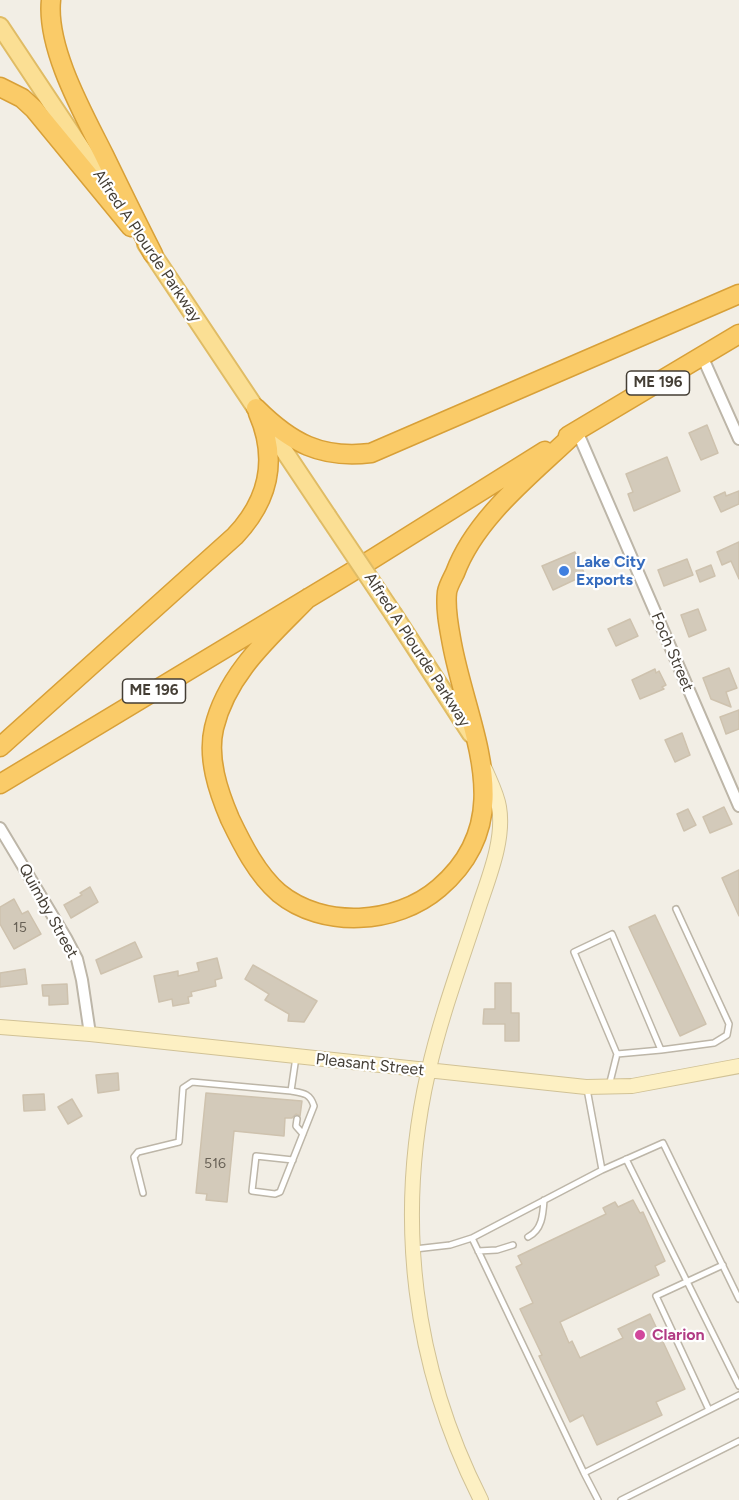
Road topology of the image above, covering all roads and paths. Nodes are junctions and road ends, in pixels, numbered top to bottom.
1 (51, 0) edge
2 (0, 26) edge
3 (0, 87) edge
4 (153, 254) junction
5 (739, 294) edge
6 (739, 334) edge
7 (702, 356) junction
8 (256, 408) junction
9 (577, 431) junction
10 (739, 439) edge
11 (308, 598) junction
12 (0, 747) edge
13 (479, 751) junction
14 (0, 784) edge
15 (739, 806) edge
16 (0, 828) edge
17 (676, 909) dead end
18 (0, 1028) edge
19 (90, 1034) junction
20 (661, 1050) junction
21 (617, 1054) junction
22 (296, 1057) junction
23 (739, 1066) edge
24 (428, 1071) junction
25 (586, 1087) junction
26 (608, 1088) junction
27 (291, 1091) junction
28 (299, 1092) junction
29 (298, 1101) dead end
30 (297, 1119) dead end
31 (303, 1134) junction
32 (293, 1160) junction
33 (626, 1160) junction
34 (602, 1170) junction
35 (143, 1193) dead end
36 (544, 1200) junction
37 (528, 1237) dead end
38 (472, 1238) junction
39 (513, 1245) dead end
40 (412, 1249) junction
41 (478, 1251) junction
42 (723, 1265) junction
43 (687, 1281) junction
44 (739, 1299) edge
45 (739, 1386) edge
46 (739, 1395) edge
47 (709, 1410) junction
48 (739, 1441) edge
49 (584, 1473) junction
50 (481, 1500) edge
51 (598, 1500) edge
52 (621, 1500) edge

1 - 4 highway
2 - 4 main road, Alfred A Plourde Parkway
3 - 4 highway
4 - 8 main road, Alfred A Plourde Parkway
5 - 8 highway
6 - 7 highway, ME 196
7 - 9 highway, ME 196
7 - 10 street
8 - 12 highway
8 - 13 main road, Alfred A Plourde Parkway, bridge
9 - 11 highway, ME 196
9 - 13 highway
9 - 15 street, Foch Street
11 - 13 highway
11 - 14 highway, ME 196
13 - 24 main road, Alfred A Plourde Parkway
16 - 19 street, Quimby Street
17 - 20 lane
18 - 19 main road, Pleasant Street
19 - 22 main road, Pleasant Street
20 - 21 lane
20 - 21 lane
21 - 26 lane
22 - 24 main road, Pleasant Street
22 - 27 lane
23 - 26 main road, Pleasant Street
24 - 25 main road, Pleasant Street
24 - 40 main road, Alfred A Plourde Parkway
25 - 26 main road, Pleasant Street
25 - 34 lane
27 - 28 lane
27 - 35 lane
28 - 29 lane
28 - 31 lane
30 - 31 lane
31 - 32 lane
32 - 32 lane
33 - 34 lane
33 - 42 lane
33 - 43 lane
34 - 36 lane
36 - 37 lane
36 - 38 lane
38 - 40 lane
38 - 41 lane
39 - 41 lane
40 - 50 main road, Alfred A Plourde Parkway
41 - 49 lane
42 - 43 lane
42 - 44 lane
43 - 45 lane
43 - 47 lane
46 - 47 lane
47 - 49 lane
48 - 52 lane
49 - 51 lane

